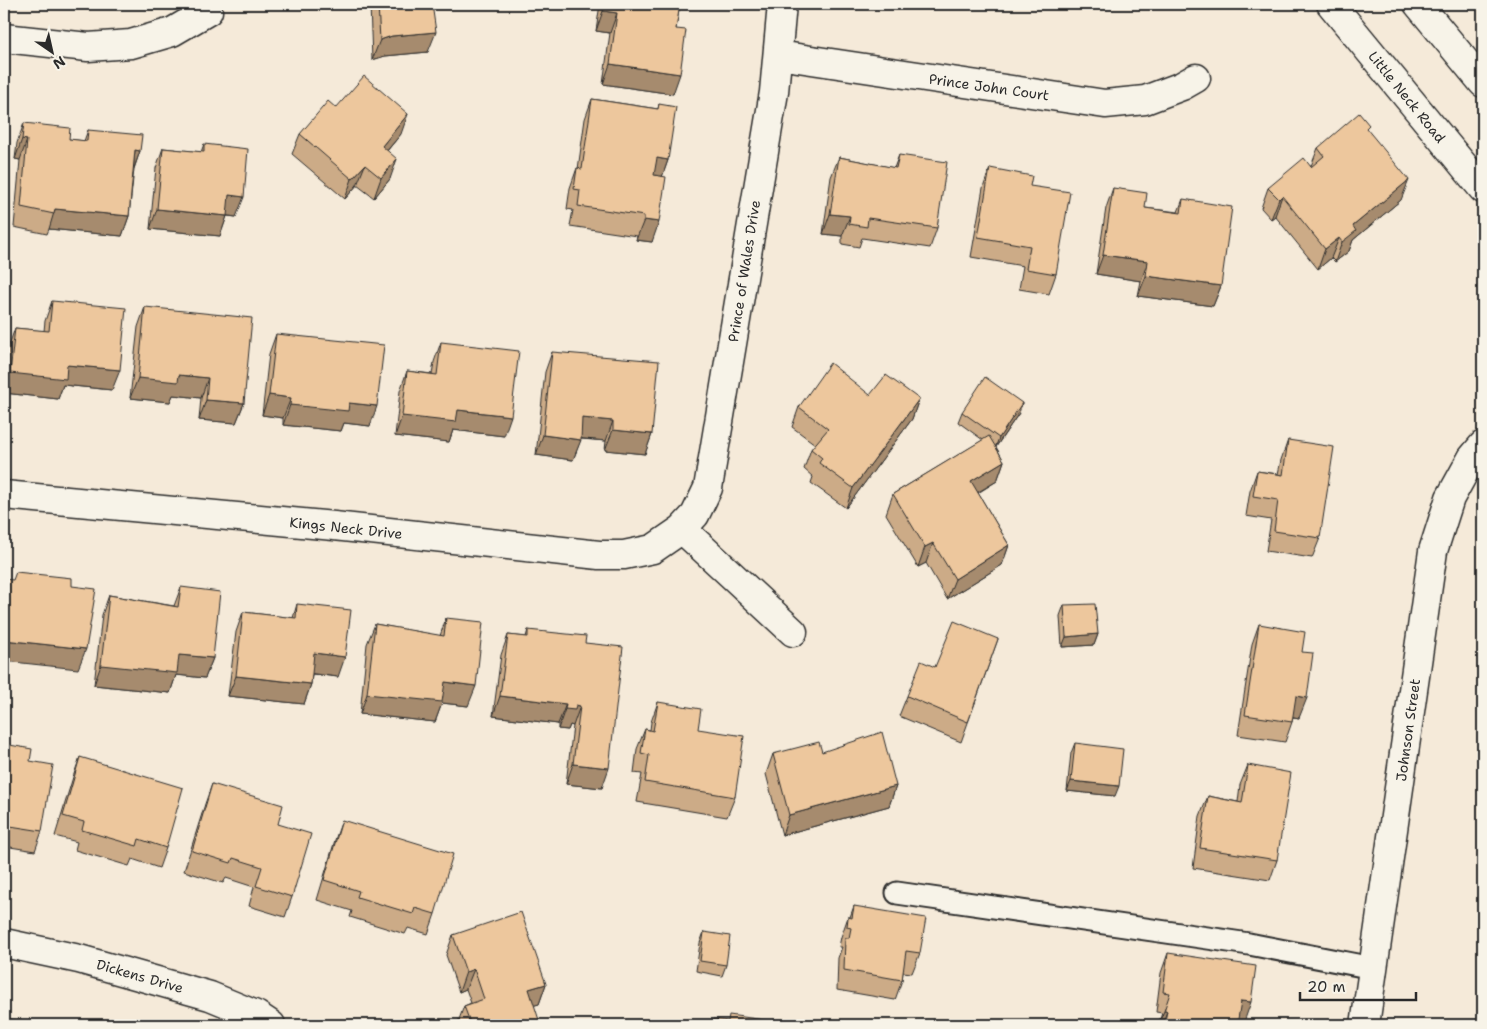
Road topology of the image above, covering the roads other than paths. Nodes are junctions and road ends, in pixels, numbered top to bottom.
1 (782, 4) edge
2 (1331, 4) edge
3 (1418, 4) edge
4 (208, 11) dead end
5 (4, 38) edge
6 (778, 56) junction
7 (1196, 78) dead end
8 (1483, 83) edge
9 (1483, 189) edge
10 (1483, 446) edge
11 (4, 495) edge
12 (682, 529) junction
13 (793, 632) dead end
14 (897, 893) dead end
15 (4, 943) edge
16 (1373, 968) junction
17 (271, 1025) edge
18 (1365, 1025) edge

1 - 6 street, Prince of Wales Drive
2 - 9 street, Little Neck Road
3 - 8 street
4 - 5 street
6 - 7 street, Prince John Court
6 - 12 street, Prince of Wales Drive
10 - 16 street, Johnson Street
11 - 12 street, Kings Neck Drive
12 - 13 street
14 - 16 lane
15 - 17 street, Dickens Drive
16 - 18 street, Johnson Street

